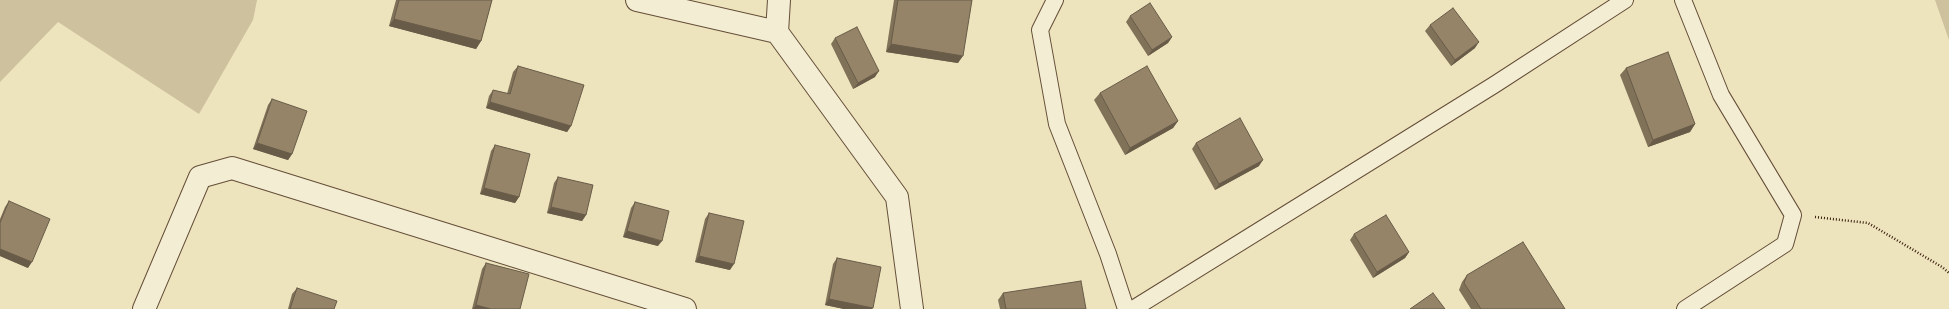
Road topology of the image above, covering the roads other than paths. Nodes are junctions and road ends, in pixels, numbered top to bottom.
1 (637, 0) edge
2 (779, 0) edge
3 (1055, 0) edge
4 (1625, 0) edge
5 (1683, 0) edge
6 (777, 32) junction
7 (144, 309) edge
8 (685, 309) edge
9 (912, 309) edge
10 (1126, 309) edge
11 (1133, 309) edge
12 (1685, 309) edge

1 - 6 street
2 - 6 street
3 - 10 lane
4 - 11 lane
5 - 12 lane
6 - 9 street
7 - 8 street

